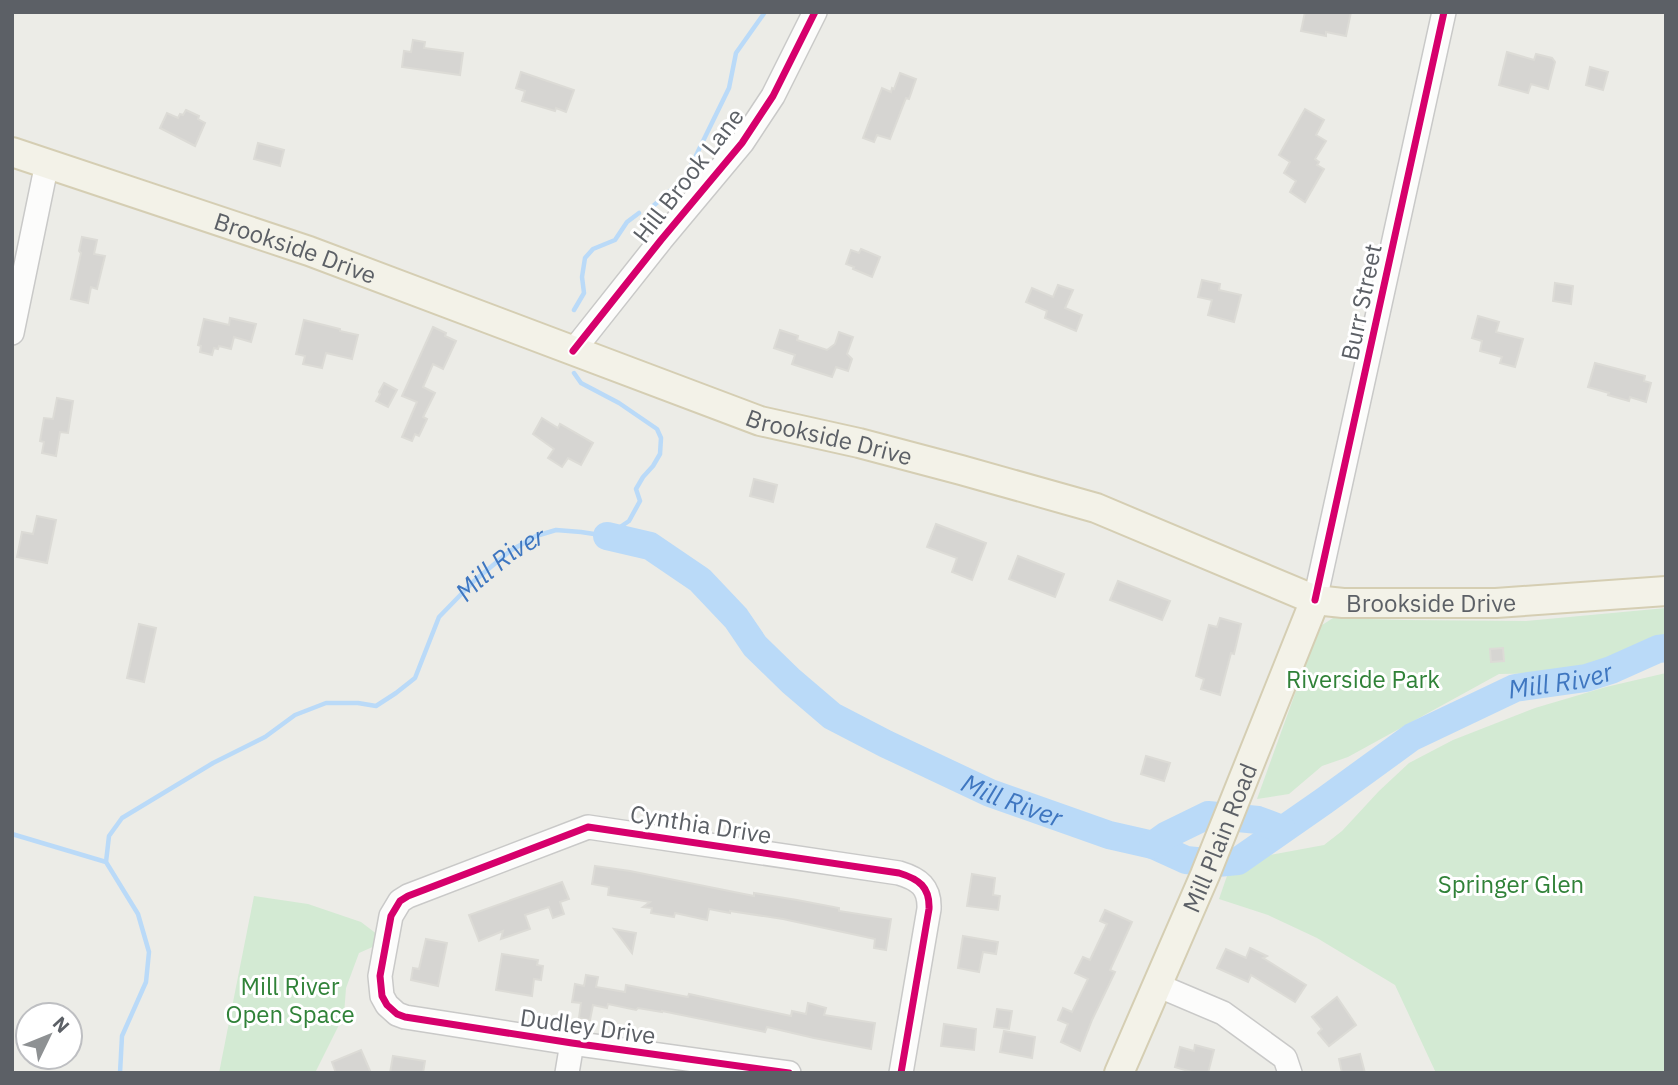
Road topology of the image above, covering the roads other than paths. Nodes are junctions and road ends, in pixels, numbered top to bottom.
1 (816, 12) edge
2 (1444, 12) edge
3 (12, 152) edge
4 (47, 163) junction
5 (12, 333) edge
6 (573, 351) junction
7 (1666, 591) edge
8 (1315, 600) junction
9 (1157, 985) junction
10 (387, 1005) joint
11 (572, 1043) junction
12 (566, 1073) edge
13 (789, 1073) edge
14 (901, 1073) edge
15 (1119, 1073) edge
16 (1290, 1073) edge

1 - 6 street, Hill Brook Lane
2 - 8 street, Burr Street
3 - 4 main road, Brookside Drive
4 - 5 street
4 - 6 main road, Brookside Drive
6 - 8 main road, Brookside Drive
7 - 8 main road, Brookside Drive
8 - 9 main road, Mill Plain Road
9 - 15 main road, Mill Plain Road
9 - 16 street
10 - 11 street, Dudley Drive
10 - 14 street, Cynthia Drive
11 - 12 street
11 - 13 street, Dudley Drive

